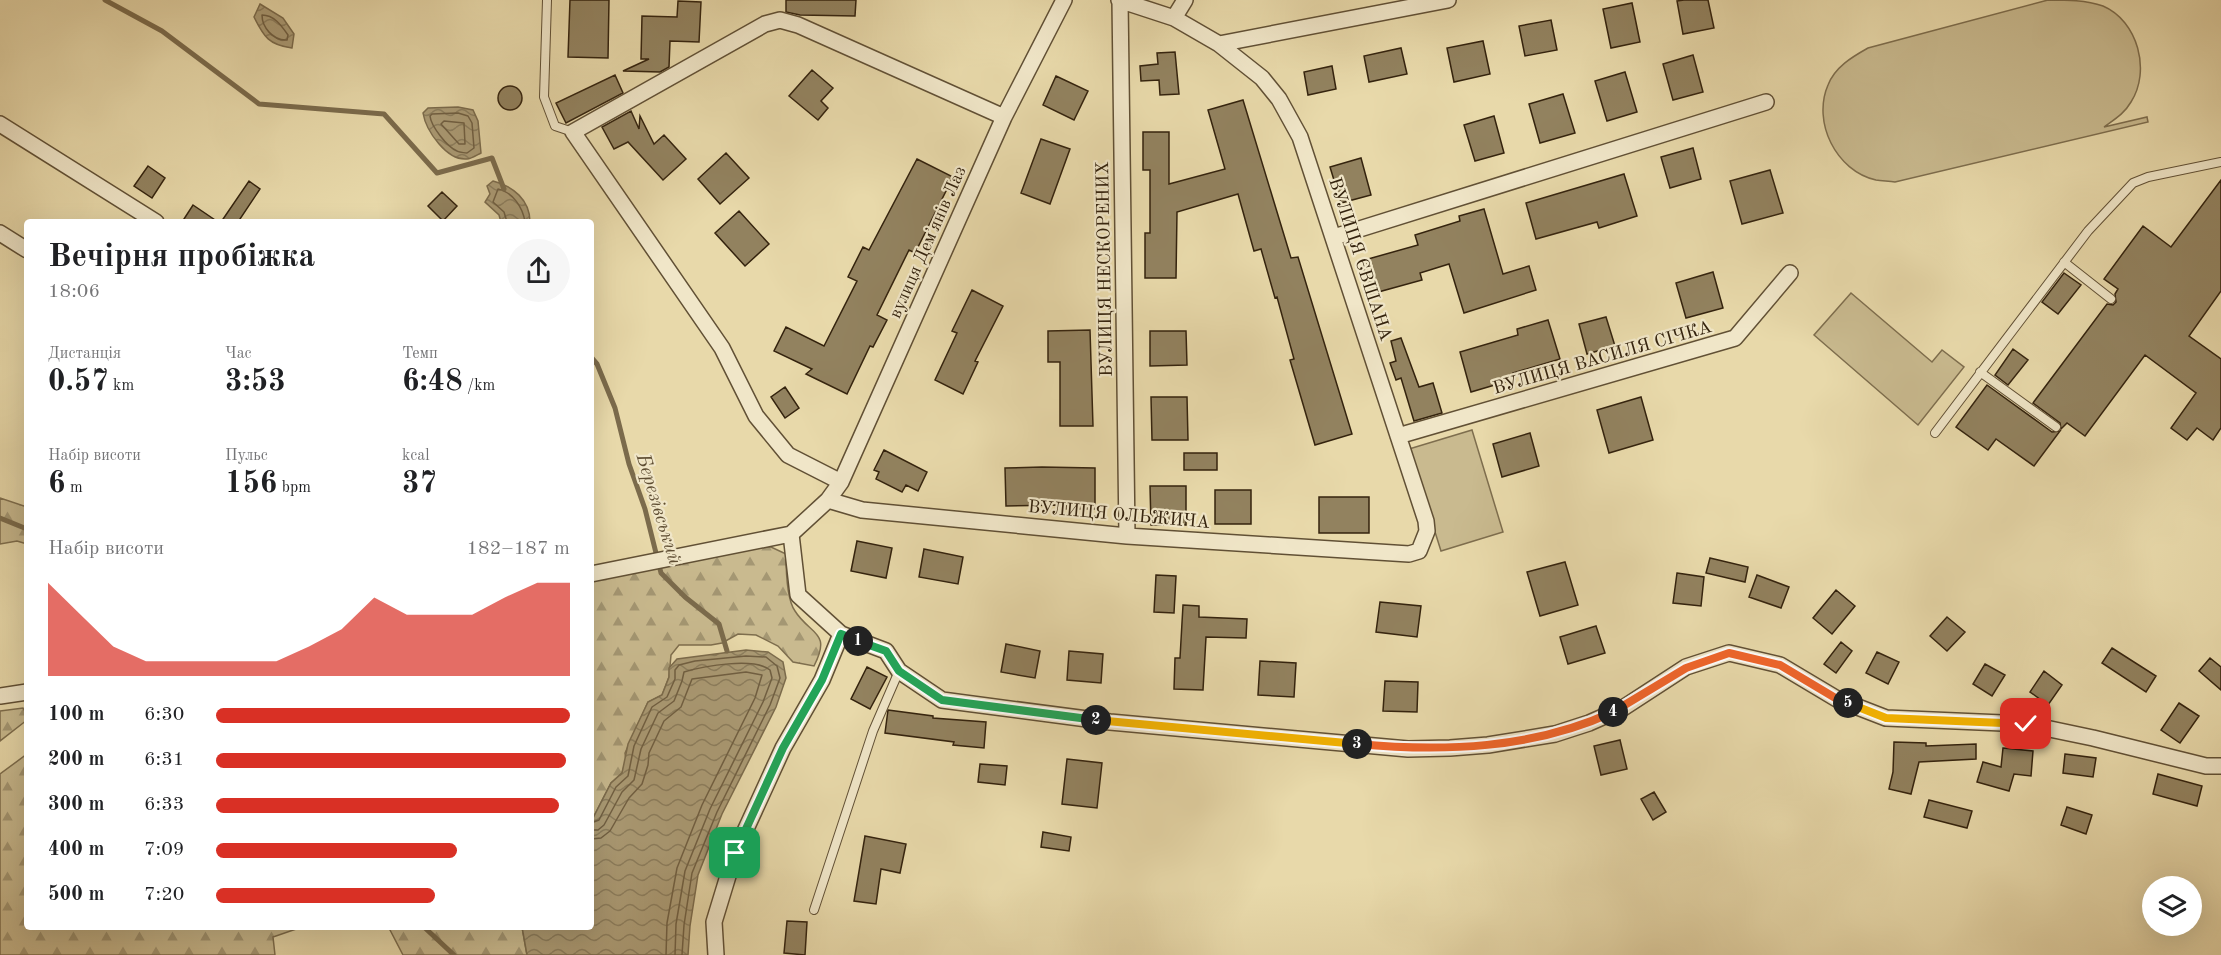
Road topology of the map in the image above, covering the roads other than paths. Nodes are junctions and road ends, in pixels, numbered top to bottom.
1 (547, 0) edge
2 (1064, 0) edge
3 (1119, 0) edge
4 (1185, 0) edge
5 (1448, 0) edge
6 (1174, 18) junction
7 (1219, 44) junction
8 (1766, 102) dead end
9 (1004, 117) junction
10 (0, 124) edge
11 (573, 132) junction
12 (2221, 162) edge
13 (151, 219) edge
14 (0, 233) edge
15 (1334, 237) junction
16 (24, 248) edge
17 (2064, 262) junction
18 (1790, 273) dead end
19 (2111, 299) dead end
20 (1980, 372) junction
21 (2056, 427) dead end
22 (1935, 433) dead end
23 (1398, 436) junction
24 (841, 482) junction
25 (828, 500) junction
26 (791, 534) junction
27 (1127, 536) junction
28 (1409, 554) joint
29 (594, 572) edge
30 (841, 634) junction
31 (899, 671) junction
32 (24, 693) edge
33 (0, 696) edge
34 (2221, 766) edge
35 (813, 910) dead end
36 (716, 955) edge

1 - 11 lane
2 - 9 street, вулиця Демʼянів Лаз
3 - 6 street, ВУЛИЦЯ ЄВШАНА
3 - 27 street, ВУЛИЦЯ НЕСКОРЕНИХ
4 - 6 street
5 - 7 street
6 - 7 street, ВУЛИЦЯ ЄВШАНА
7 - 15 street, ВУЛИЦЯ ЄВШАНА
8 - 15 street
9 - 11 street
9 - 24 street, вулиця Демʼянів Лаз
10 - 13 street
11 - 24 street
12 - 17 lane
14 - 16 street
15 - 23 street, ВУЛИЦЯ ЄВШАНА
17 - 19 lane
17 - 20 lane
18 - 23 street, ВУЛИЦЯ ВАСИЛЯ СІЧКА
20 - 21 lane
20 - 22 lane
23 - 28 street, ВУЛИЦЯ ЄВШАНА
24 - 25 street, вулиця Демʼянів Лаз
25 - 26 street, вулиця Демʼянів Лаз
25 - 27 street, ВУЛИЦЯ ОЛЬЖИЧА
26 - 29 street
26 - 30 street
27 - 28 street, ВУЛИЦЯ ОЛЬЖИЧА
30 - 31 street
30 - 36 street
31 - 34 street
31 - 35 lane
32 - 33 street

